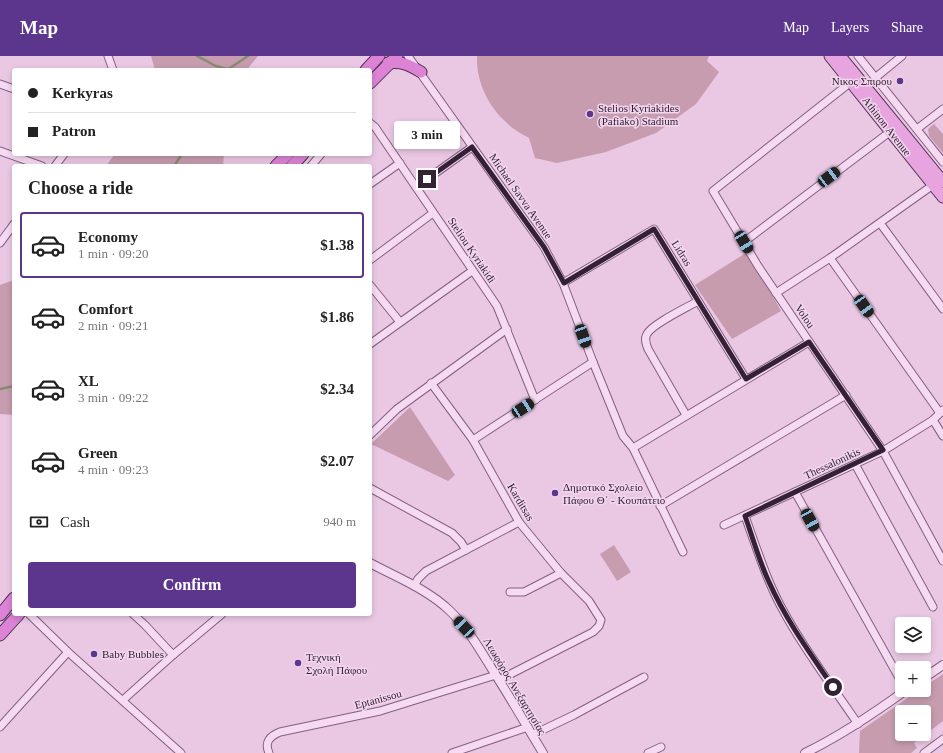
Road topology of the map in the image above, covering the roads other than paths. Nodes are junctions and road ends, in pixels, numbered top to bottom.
1 (108, 56) edge
2 (379, 56) edge
3 (408, 56) edge
4 (830, 56) edge
5 (840, 56) edge
6 (858, 56) edge
7 (902, 56) edge
8 (392, 60) edge
9 (112, 68) edge
10 (368, 68) edge
11 (421, 72) junction
12 (875, 78) junction
13 (372, 81) edge
14 (855, 81) junction
15 (0, 84) edge
16 (12, 88) edge
17 (943, 109) edge
18 (372, 125) edge
19 (918, 129) junction
20 (891, 131) junction
21 (472, 147) junction
22 (0, 151) edge
23 (12, 155) edge
24 (14, 156) edge
25 (286, 156) edge
26 (301, 156) edge
27 (319, 156) edge
28 (943, 162) edge
29 (400, 163) junction
30 (36, 164) edge
31 (278, 164) edge
32 (294, 164) edge
33 (313, 164) edge
34 (372, 183) edge
35 (938, 183) edge
36 (416, 187) junction
37 (943, 198) edge
38 (433, 213) junction
39 (880, 223) junction
40 (12, 227) edge
41 (744, 242) junction
42 (0, 243) edge
43 (830, 258) junction
44 (372, 259) edge
45 (472, 271) junction
46 (564, 283) junction
47 (372, 287) edge
48 (776, 293) junction
49 (698, 301) junction
50 (943, 309) edge
51 (400, 322) junction
52 (507, 329) junction
53 (809, 342) junction
54 (372, 343) edge
55 (593, 362) junction
56 (746, 379) junction
57 (431, 383) junction
58 (846, 395) junction
59 (535, 400) junction
60 (941, 411) edge
61 (686, 415) junction
62 (933, 420) junction
63 (372, 433) edge
64 (943, 436) edge
65 (473, 440) junction
66 (633, 448) junction
67 (883, 450) junction
68 (855, 464) junction
69 (372, 489) edge
70 (794, 492) junction
71 (660, 506) junction
72 (745, 516) junction
73 (519, 522) junction
74 (724, 525) dead end
75 (466, 550) junction
76 (683, 552) dead end
77 (943, 561) edge
78 (372, 564) edge
79 (561, 573) junction
80 (414, 586) junction
81 (510, 592) dead end
82 (12, 600) edge
83 (933, 607) dead end
84 (0, 615) edge
85 (17, 616) edge
86 (31, 616) edge
87 (135, 616) edge
88 (220, 616) edge
89 (600, 624) joint
90 (0, 635) edge
91 (68, 652) junction
92 (173, 655) junction
93 (943, 665) edge
94 (895, 671) edge
95 (931, 673) edge
96 (498, 677) junction
97 (644, 677) dead end
98 (896, 697) edge
99 (123, 700) junction
100 (858, 724) junction
101 (0, 727) edge
102 (528, 727) junction
103 (532, 735) junction
104 (943, 739) edge
105 (661, 747) dead end
106 (181, 753) edge
107 (269, 753) edge
108 (452, 753) edge
109 (543, 753) edge
110 (648, 753) edge
111 (805, 753) edge
112 (926, 753) edge

1 - 9 street
2 - 10 highway
3 - 11 street, Michael Savva Avenue
4 - 14 main road, Athinon Avenue
5 - 14 main road, Athinon Avenue
6 - 12 street
7 - 12 street
8 - 11 highway
8 - 13 highway
11 - 21 street, Michael Savva Avenue
12 - 14 street
12 - 19 street
14 - 20 main road, Athinon Avenue
14 - 35 main road, Athinon Avenue
14 - 41 street, Volou
15 - 16 street
17 - 19 street
18 - 29 street, Steliou Kyriakidi
19 - 28 street
20 - 35 main road, Athinon Avenue
20 - 41 street
21 - 36 street
21 - 46 street, Michael Savva Avenue
22 - 23 street
24 - 30 street
25 - 31 highway
26 - 32 highway
27 - 33 street
29 - 34 street
29 - 36 street, Steliou Kyriakidi
35 - 37 main road, Athinon Avenue
35 - 39 street
36 - 38 street, Steliou Kyriakidi
38 - 44 street
38 - 45 street, Steliou Kyriakidi
39 - 43 street
39 - 50 street
40 - 42 street
41 - 48 street, Volou
43 - 48 street
43 - 60 street
45 - 51 street
45 - 52 street, Steliou Kyriakidi
46 - 49 street, Lidras
46 - 55 street, Michael Savva Avenue
47 - 51 street
48 - 53 street, Volou
49 - 56 street, Lidras
49 - 61 street
51 - 54 street
52 - 57 street
52 - 59 street, Steliou Kyriakidi
53 - 56 street
53 - 58 street, Volou
55 - 59 street
55 - 66 street, Michael Savva Avenue
56 - 61 street
57 - 63 street
57 - 65 street, Karditsas
58 - 67 street, Volou
58 - 71 street
59 - 65 street
60 - 62 street, Thessalonikis
61 - 66 street
62 - 64 street
62 - 67 street, Thessalonikis
65 - 73 street, Karditsas
66 - 71 street, Michael Savva Avenue
67 - 68 street, Thessalonikis
67 - 77 street, Volou
68 - 70 street, Thessalonikis
68 - 83 street
69 - 75 street
70 - 72 street, Thessalonikis
70 - 94 street
71 - 76 street, Michael Savva Avenue
72 - 74 street, Thessalonikis
72 - 100 street
73 - 75 street
73 - 79 street, Karditsas
75 - 80 street
78 - 80 street, Λεωφόρος Ανεξαρτησίας
79 - 81 street
79 - 89 street, Karditsas
80 - 96 street, Λεωφόρος Ανεξαρτησίας
82 - 84 highway
85 - 90 highway
86 - 91 street
87 - 92 street
88 - 92 street
89 - 96 street, Eptanissou
91 - 99 street
91 - 101 street
92 - 99 street
93 - 95 street
96 - 102 street, Λεωφόρος Ανεξαρτησίας
96 - 107 street, Eptanissou
97 - 103 street
98 - 100 street
99 - 106 street
100 - 111 street
102 - 103 street, Λεωφόρος Ανεξαρτησίας
102 - 108 street
103 - 109 street, Λεωφόρος Ανεξαρτησίας
104 - 112 street
105 - 110 street

